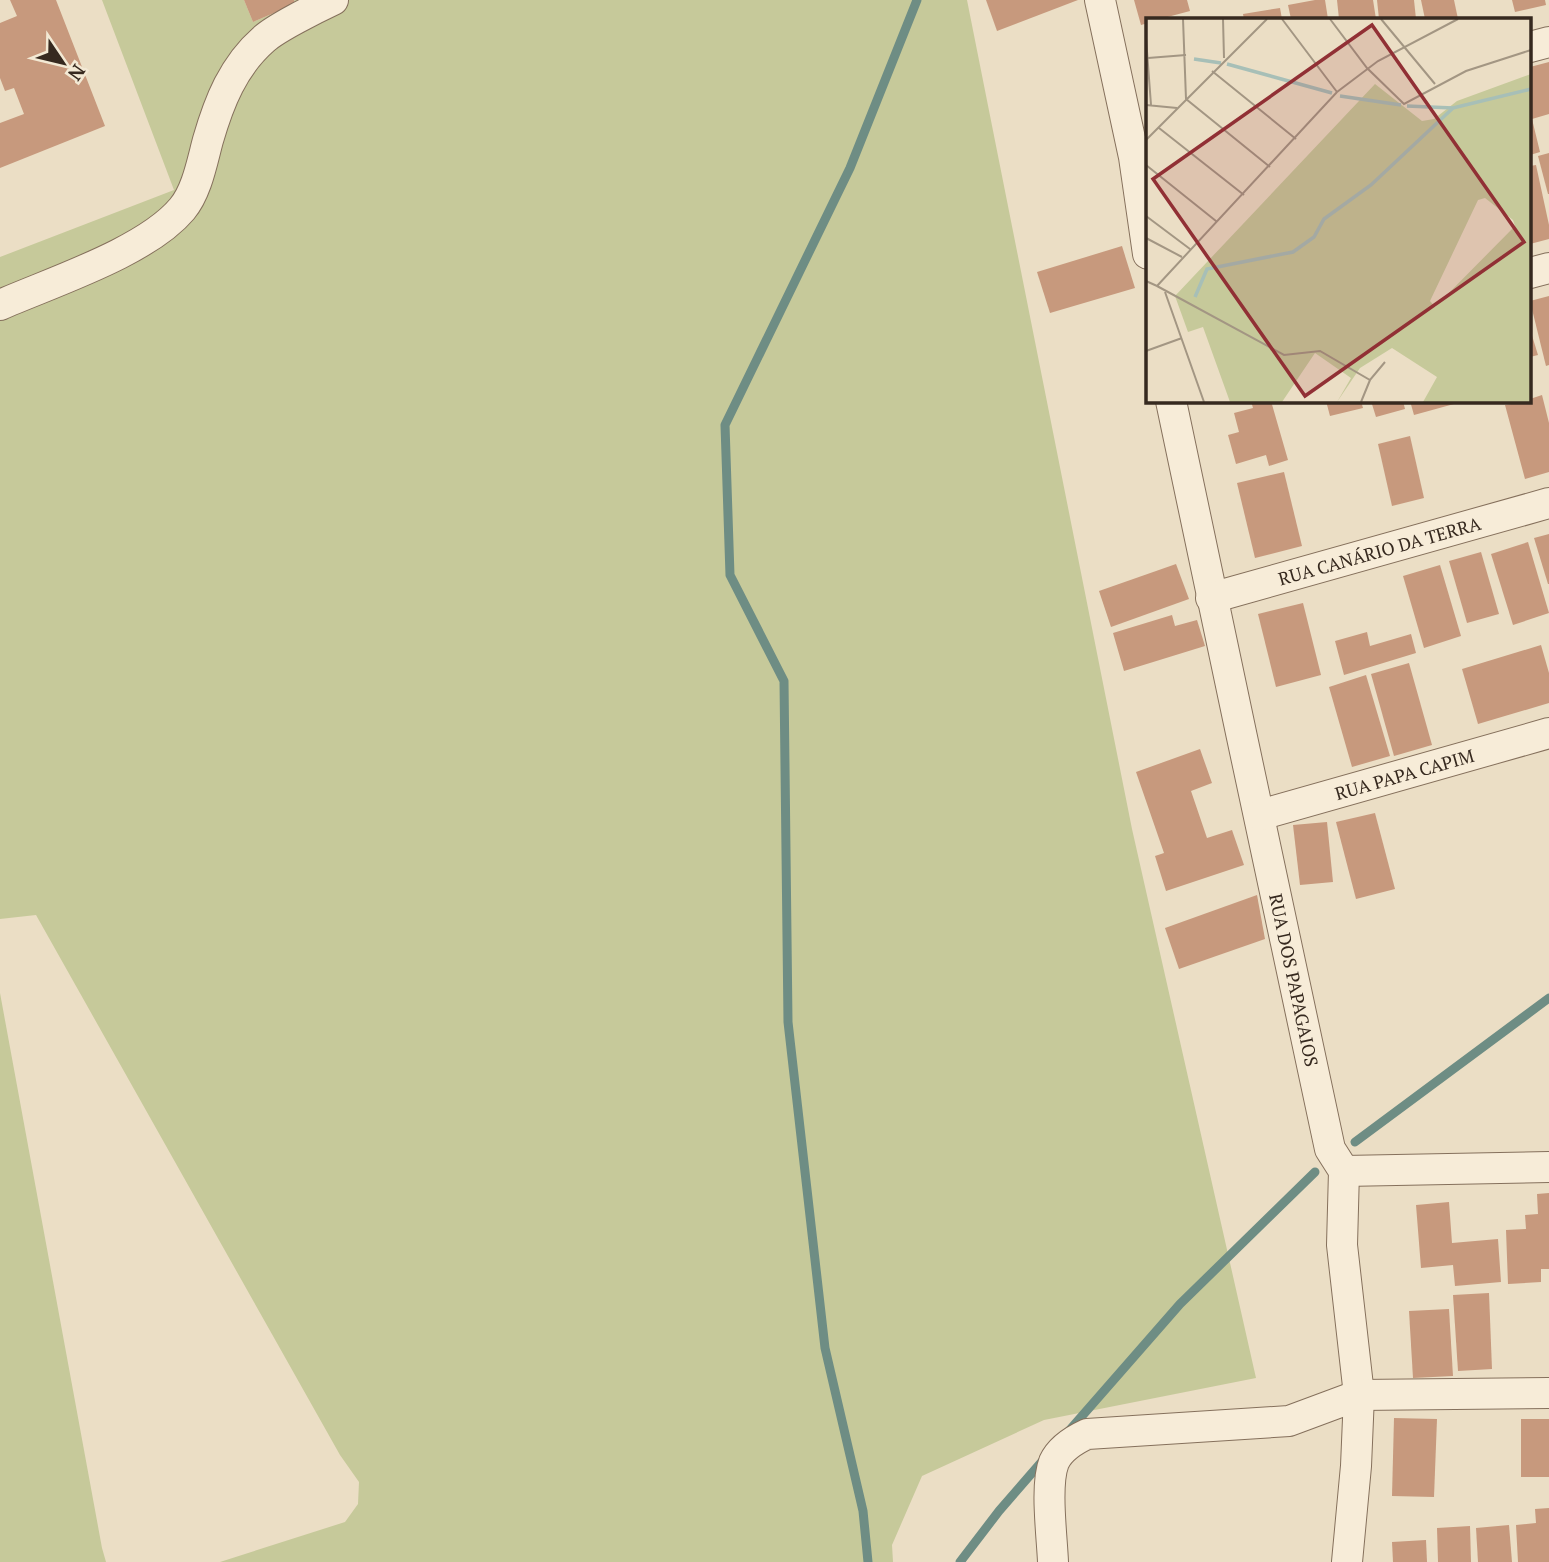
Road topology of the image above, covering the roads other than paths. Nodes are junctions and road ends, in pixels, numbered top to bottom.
1 (333, 0) edge
2 (1100, 0) edge
3 (1549, 42) edge
4 (1532, 46) edge
5 (1141, 155) edge
6 (1146, 226) edge
7 (1549, 268) edge
8 (1532, 272) edge
9 (0, 305) edge
10 (1171, 402) edge
11 (1549, 503) edge
12 (1211, 597) junction
13 (1549, 733) edge
14 (1260, 815) junction
15 (1549, 1167) edge
16 (1344, 1171) junction
17 (1549, 1393) edge
18 (1359, 1395) junction
19 (1053, 1562) edge
20 (1347, 1562) edge

1 - 9 street
2 - 5 street
3 - 4 street
5 - 6 street
7 - 8 street
10 - 12 street, RUA DOS PAPAGAIOS
11 - 12 street, RUA CANÁRIO DA TERRA
12 - 14 street, RUA DOS PAPAGAIOS
13 - 14 street, RUA PAPA CAPIM
14 - 16 street, RUA DOS PAPAGAIOS
15 - 16 street
16 - 18 street, RUA DOS PAPAGAIOS
17 - 18 street
18 - 19 street
18 - 20 street, RUA DOS PAPAGAIOS

